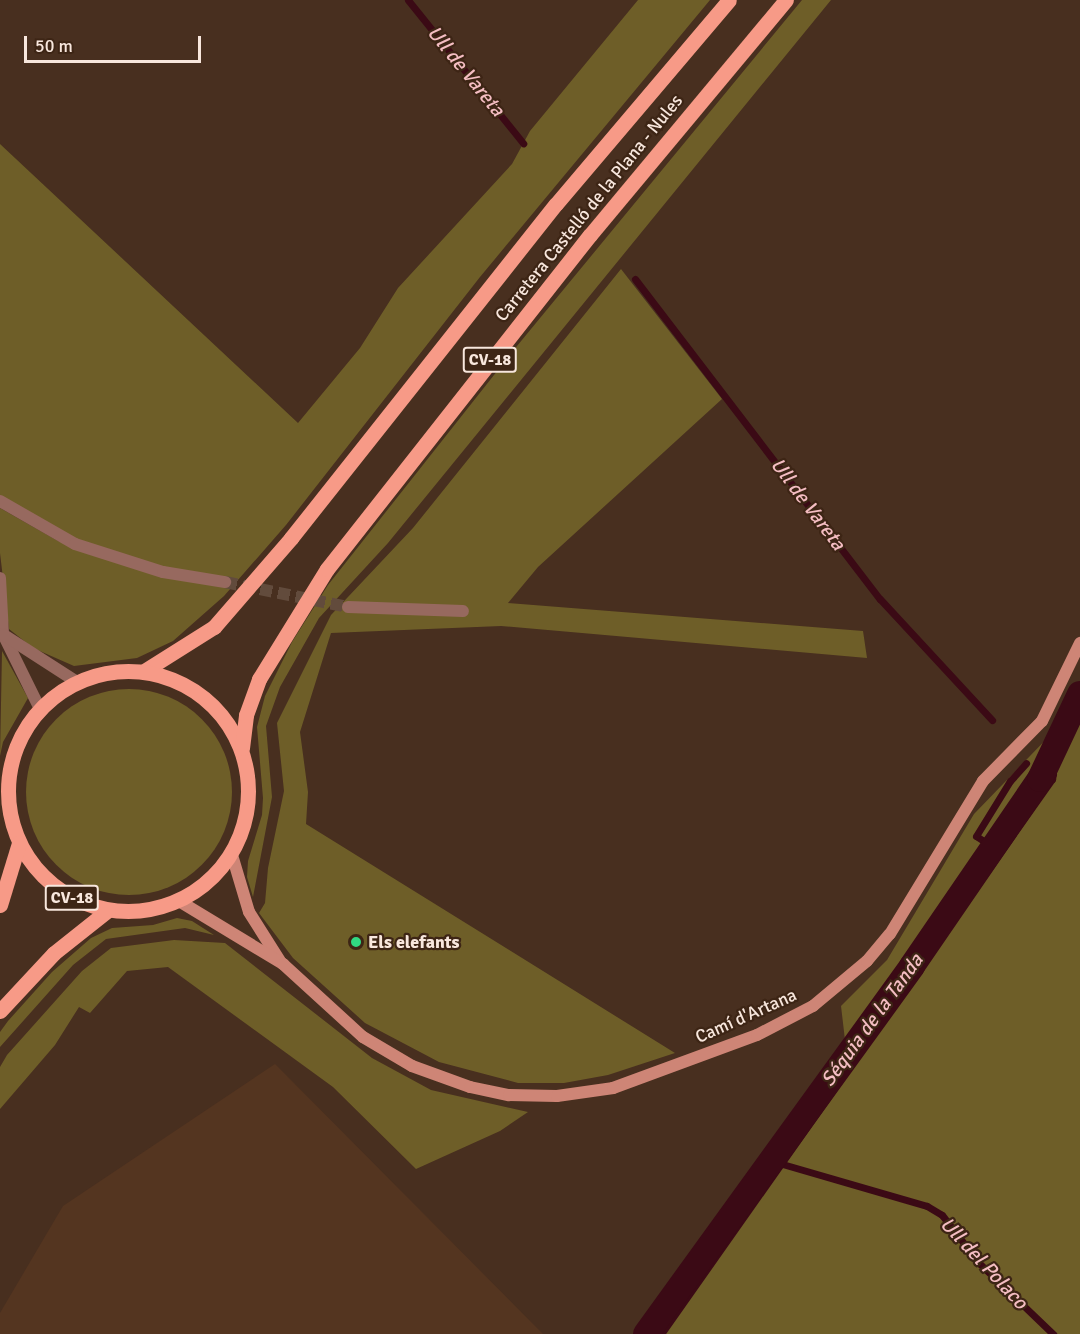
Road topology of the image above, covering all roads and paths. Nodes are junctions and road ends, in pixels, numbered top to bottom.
1 (729, 0) edge
2 (786, 0) edge
3 (0, 501) edge
4 (0, 578) edge
5 (225, 582) tunnel mouth
6 (348, 607) tunnel mouth
7 (462, 611) dead end
8 (2, 637) edge
9 (1080, 643) edge
10 (144, 671) junction
11 (77, 682) junction
12 (40, 709) junction
13 (242, 748) junction
14 (19, 843) junction
15 (232, 855) junction
16 (178, 901) junction
17 (0, 905) edge
18 (108, 910) junction
19 (283, 964) junction
20 (0, 1011) edge

1 - 10 main road, Carretera Castelló de la Plana - Nules / CV-18
2 - 13 main road, Carretera Castelló de la Plana - Nules / CV-18
3 - 5 street
4 - 8 street
6 - 7 street
8 - 11 street
8 - 12 street
9 - 19 street, Camí d'Artana
10 - 11 main road, CV-18
10 - 13 main road, CV-18
11 - 12 main road, CV-18
12 - 14 main road, CV-18
13 - 15 main road, CV-18
14 - 17 main road
14 - 18 main road, CV-18
15 - 16 main road, CV-18
15 - 19 street, Camí d'Artana
16 - 18 main road, CV-18
16 - 19 street, Camí d'Artana
18 - 20 main road, CV-18

